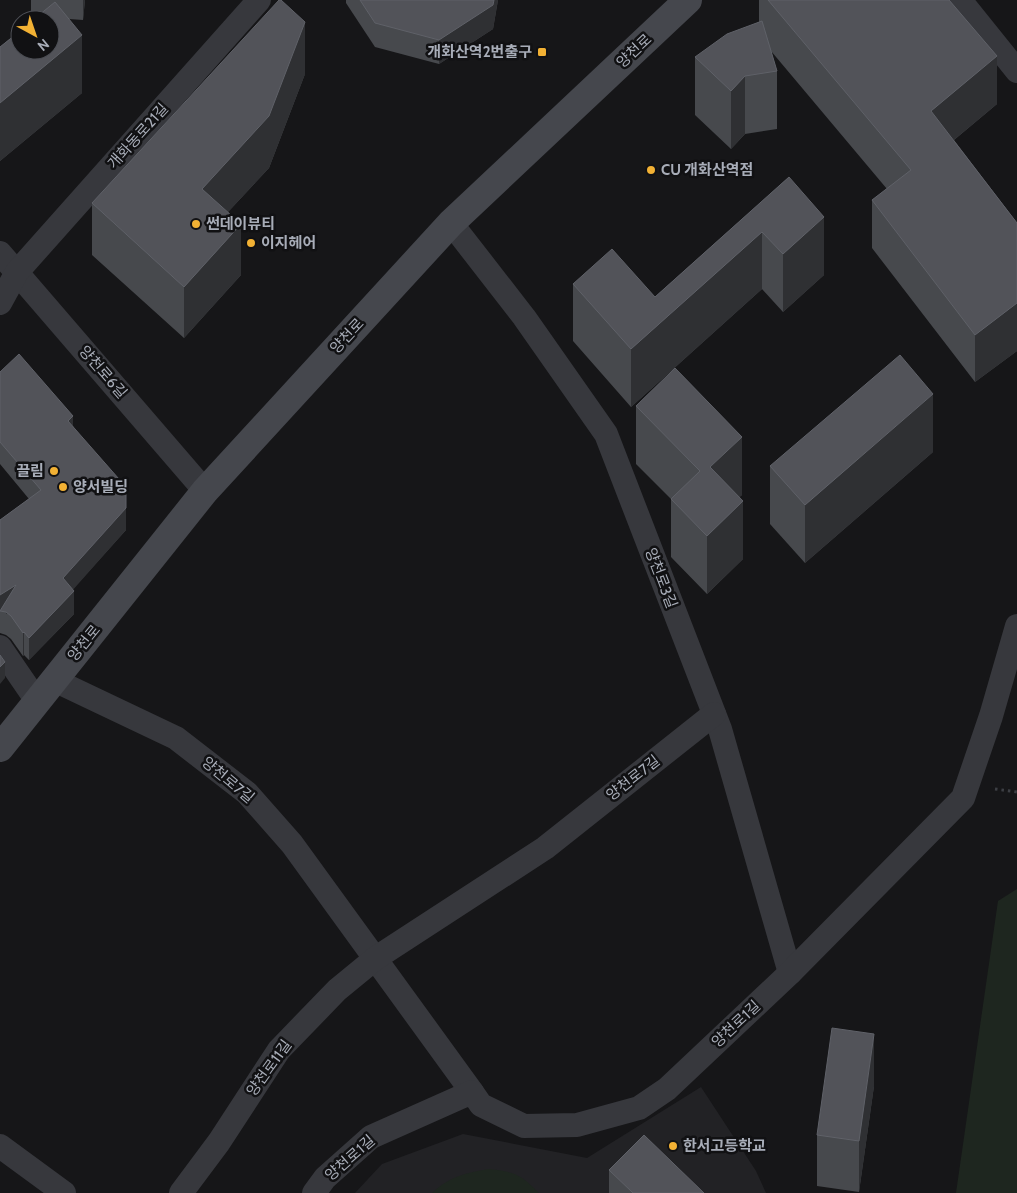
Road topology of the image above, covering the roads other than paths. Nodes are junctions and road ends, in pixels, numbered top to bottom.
1 (259, 0) edge
2 (688, 0) edge
3 (960, 0) edge
4 (1017, 71) edge
5 (451, 223) junction
6 (0, 253) edge
7 (17, 272) junction
8 (0, 303) edge
9 (205, 491) junction
10 (1017, 626) edge
11 (0, 647) edge
12 (54, 680) junction
13 (37, 701) junction
14 (714, 714) junction
15 (0, 748) edge
16 (376, 958) junction
17 (790, 973) junction
18 (472, 1092) junction
19 (0, 1146) edge
20 (64, 1193) edge
21 (181, 1193) edge
22 (314, 1193) edge

1 - 7 street, 개화동로21길
2 - 5 main road, 양천로
3 - 4 street
5 - 9 main road, 양천로
5 - 14 street, 양천로3길
6 - 7 street, 양천로6길
7 - 8 street, 개화동로21길
7 - 9 street, 양천로6길
9 - 12 main road, 양천로
10 - 17 street, 양천로1길
11 - 13 street
12 - 13 main road, 양천로
12 - 16 street, 양천로7길
13 - 15 main road, 양천로
14 - 16 street, 양천로7길
14 - 17 street, 양천로3길
16 - 18 street, 양천로7길
16 - 21 street, 양천로11길
17 - 18 street, 양천로1길
18 - 22 street, 양천로1길
19 - 20 street

